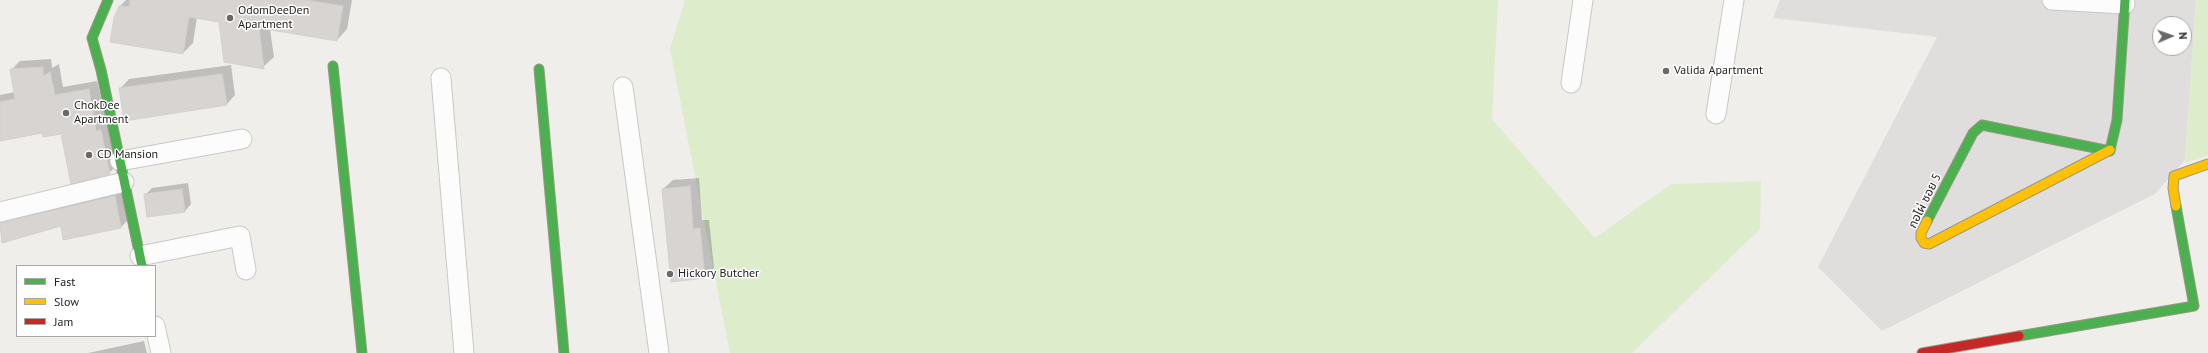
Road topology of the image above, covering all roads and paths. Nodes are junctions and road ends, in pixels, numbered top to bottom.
1 (108, 0) edge
2 (1583, 0) edge
3 (1734, 0) edge
4 (2052, 0) edge
5 (2125, 2) edge
6 (333, 66) dead end
7 (539, 69) dead end
8 (441, 78) dead end
9 (1571, 83) dead end
10 (623, 87) dead end
11 (1716, 114) dead end
12 (242, 139) dead end
13 (2110, 151) junction
14 (120, 161) junction
15 (2208, 164) edge
16 (124, 182) junction
17 (0, 212) edge
18 (141, 261) edge
19 (246, 270) dead end
20 (156, 330) edge
21 (161, 353) edge
22 (362, 353) edge
23 (464, 353) edge
24 (564, 353) edge
25 (659, 353) edge
26 (1922, 353) edge

1 - 14 street
2 - 9 street
3 - 11 street
4 - 5 street
5 - 13 street
6 - 22 street
7 - 24 street
8 - 23 street
10 - 25 street
12 - 14 street
13 - 13 street, กอไผ่ ซอย 5
14 - 16 street
15 - 26 street
16 - 17 street
16 - 18 street
18 - 19 street
20 - 21 street

